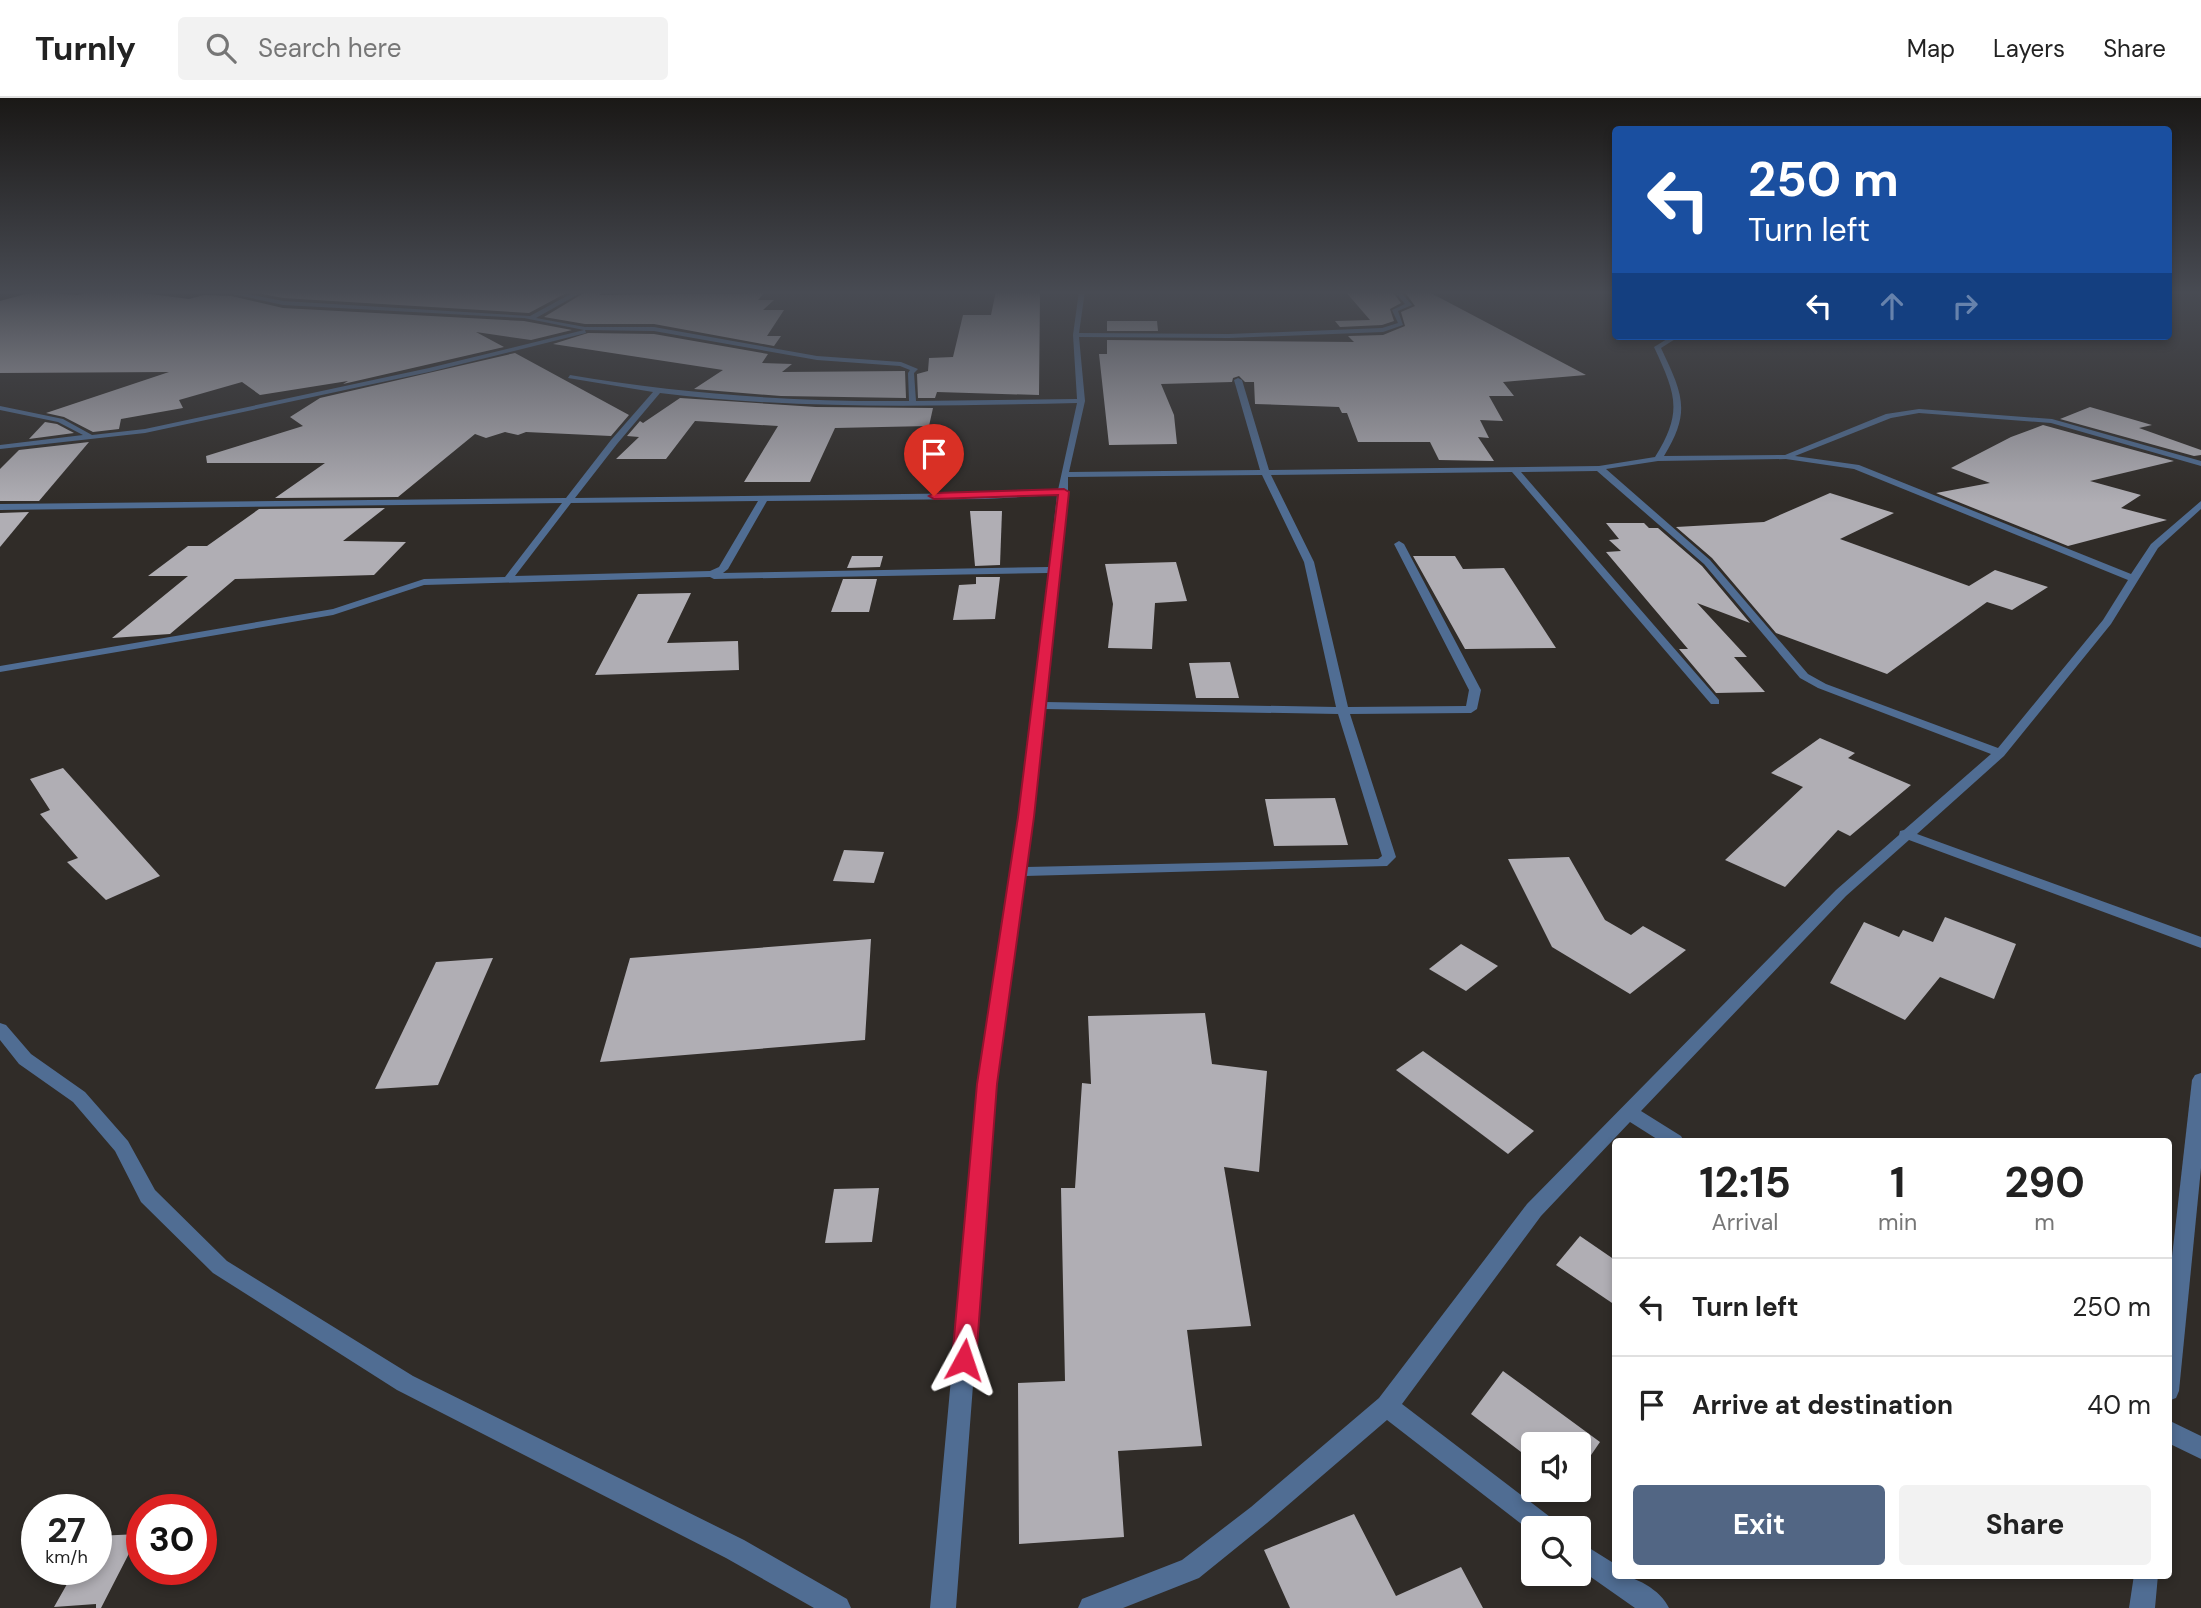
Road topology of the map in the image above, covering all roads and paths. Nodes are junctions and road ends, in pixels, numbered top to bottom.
1 (458, 361) edge
2 (875, 361) edge
3 (1078, 361) edge
4 (1665, 361) edge
5 (570, 377) dead end
6 (1238, 380) dead end
7 (660, 389) junction
8 (1081, 401) junction
9 (913, 404) junction
10 (0, 408) edge
11 (91, 438) junction
12 (0, 447) edge
13 (1786, 457) junction
14 (1658, 459) junction
15 (2201, 464) edge
16 (1599, 467) junction
17 (1514, 469) junction
18 (1265, 472) junction
19 (1064, 475) junction
20 (1064, 492) junction
21 (765, 497) junction
22 (569, 502) junction
23 (2201, 504) edge
24 (0, 507) edge
25 (1399, 544) dead end
26 (1053, 570) junction
27 (691, 576) junction
28 (509, 578) junction
29 (2134, 579) junction
30 (0, 669) edge
31 (1715, 702) dead end
32 (1038, 705) junction
33 (1343, 711) junction
34 (2000, 753) junction
35 (1905, 834) junction
36 (1018, 872) junction
37 (2201, 943) edge
38 (0, 1029) edge
39 (2201, 1091) edge
40 (1629, 1112) junction
41 (1670, 1138) edge
42 (2172, 1355) edge
43 (1387, 1406) junction
44 (2172, 1433) edge
45 (2201, 1448) edge
46 (1530, 1516) edge
47 (1591, 1562) edge
48 (1612, 1577) edge
49 (1615, 1579) edge
50 (2146, 1579) edge
51 (838, 1608) edge
52 (943, 1608) edge
53 (1091, 1608) edge
54 (1656, 1608) edge
55 (2142, 1608) edge

1 - 11 street
2 - 9 street
3 - 8 street
4 - 14 street
5 - 7 street
6 - 18 street
7 - 9 street
7 - 22 street
8 - 9 street
8 - 19 street
10 - 11 street
11 - 12 street
13 - 14 street
13 - 15 street
13 - 29 street
14 - 16 street
16 - 17 street
16 - 34 street
17 - 18 street
17 - 31 street
18 - 19 street
18 - 33 street
19 - 20 street
20 - 21 street
20 - 26 street
21 - 22 street
21 - 27 street
22 - 24 street
22 - 28 street
23 - 29 street
25 - 33 street
26 - 27 street
26 - 32 street
27 - 28 street
28 - 30 street
29 - 34 street
32 - 33 street
32 - 36 street
33 - 36 street
34 - 35 street
35 - 37 street
35 - 40 street
36 - 52 street
38 - 51 street
39 - 42 street
40 - 41 street
40 - 43 street
43 - 46 street
43 - 53 street
44 - 45 street
47 - 48 street
49 - 54 street
50 - 55 street

